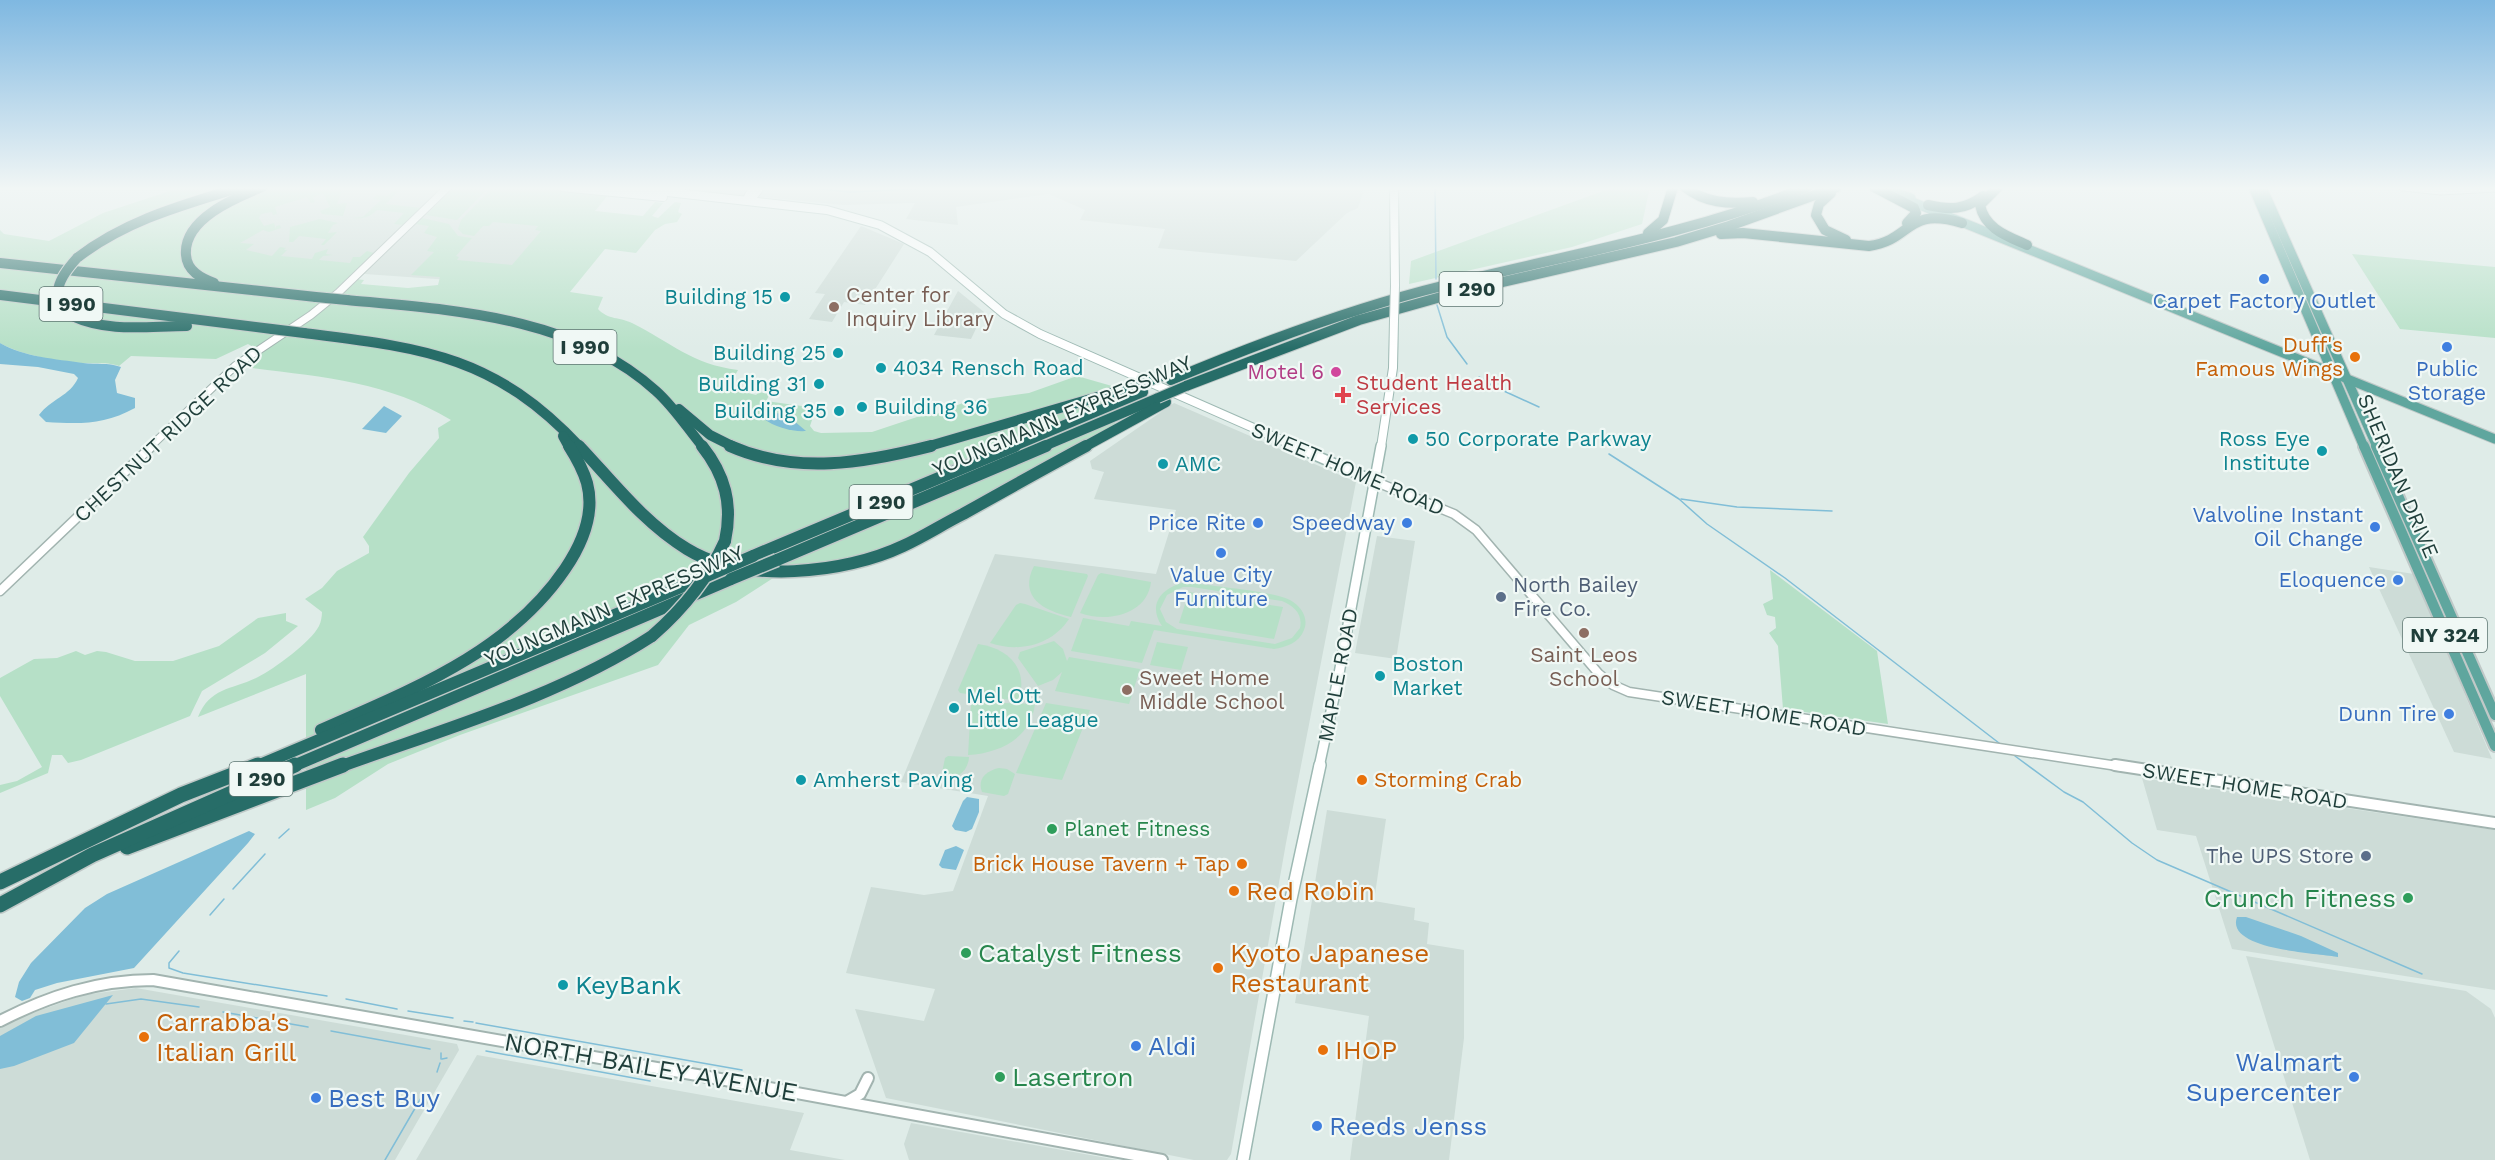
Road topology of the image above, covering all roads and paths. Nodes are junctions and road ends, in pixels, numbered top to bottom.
1 (99, 241) edge
2 (189, 241) edge
3 (392, 241) edge
4 (913, 241) edge
5 (1395, 241) edge
6 (1624, 241) edge
7 (1634, 241) edge
8 (1681, 241) edge
9 (1830, 241) edge
10 (1856, 241) edge
11 (1883, 241) edge
12 (1889, 241) edge
13 (2008, 241) edge
14 (2017, 241) edge
15 (2019, 241) edge
16 (2276, 241) edge
17 (2286, 241) edge
18 (1676, 242) joint
19 (2027, 245) junction
20 (1607, 248) junction
21 (2044, 255) junction
22 (0, 263) edge
23 (239, 290) junction
24 (0, 295) edge
25 (266, 329) junction
26 (2332, 372) junction
27 (2347, 378) junction
28 (1138, 390) junction
29 (661, 396) junction
30 (1162, 400) junction
31 (556, 424) junction
32 (2495, 439) edge
33 (1374, 480) junction
34 (0, 591) edge
35 (2495, 715) edge
36 (2495, 746) edge
37 (181, 795) junction
38 (2495, 823) edge
39 (70, 869) junction
40 (0, 882) edge
41 (0, 905) edge
42 (0, 1021) edge
43 (868, 1078) dead end
44 (846, 1101) junction
45 (1162, 1160) edge
46 (1243, 1160) edge

1 - 25 highway, bridge
2 - 23 highway
3 - 34 street, CHESTNUT RIDGE ROAD
4 - 33 main road, SWEET HOME ROAD
5 - 33 main road, MAPLE ROAD, bridge
6 - 20 highway
7 - 20 highway, YOUNGMANN EXPRESSWAY / I 290
8 - 18 highway
9 - 12 highway
10 - 11 highway
13 - 21 main road
14 - 19 main road
15 - 19 highway
16 - 26 main road, SHERIDAN DRIVE / NY 324
17 - 27 main road, SHERIDAN DRIVE / NY 324
18 - 30 highway, YOUNGMANN EXPRESSWAY / I 290
19 - 21 main road
20 - 28 highway, YOUNGMANN EXPRESSWAY / I 290
21 - 26 main road
22 - 23 highway, I 990
23 - 29 highway, I 990, bridge
24 - 25 highway, I 990
25 - 31 highway, I 990, bridge
26 - 27 main road
26 - 36 main road, SHERIDAN DRIVE / NY 324
27 - 32 main road
27 - 35 main road, SHERIDAN DRIVE / NY 324
28 - 29 highway
28 - 37 highway, YOUNGMANN EXPRESSWAY / I 290, bridge
29 - 39 highway, bridge
30 - 31 highway
30 - 39 highway, YOUNGMANN EXPRESSWAY / I 290, bridge
31 - 37 highway
33 - 38 street, SWEET HOME ROAD
33 - 46 main road, MAPLE ROAD
37 - 40 highway, YOUNGMANN EXPRESSWAY / I 290
39 - 41 highway, YOUNGMANN EXPRESSWAY / I 290
42 - 44 street, NORTH BAILEY AVENUE
43 - 44 street
44 - 45 street, NORTH BAILEY AVENUE

